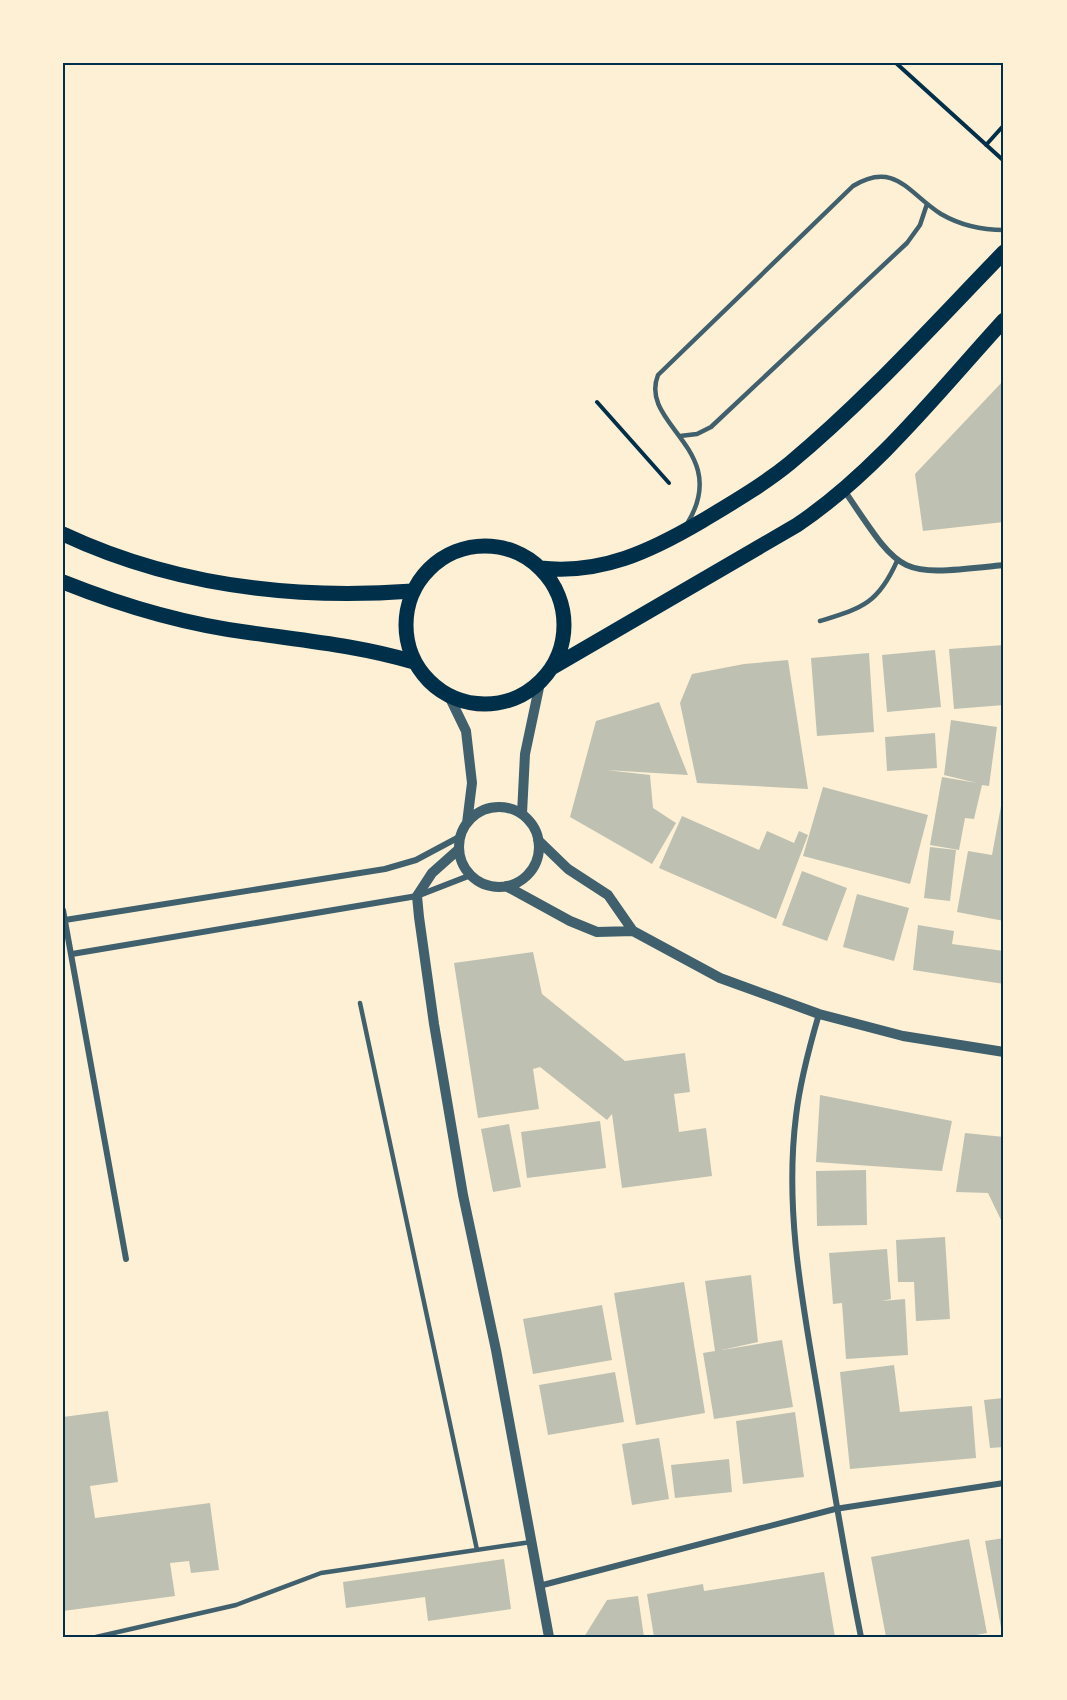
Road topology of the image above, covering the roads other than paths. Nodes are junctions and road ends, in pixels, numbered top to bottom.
1 (927, 204) junction
2 (1004, 230) edge
3 (1004, 252) edge
4 (1004, 320) edge
5 (680, 435) junction
6 (844, 490) junction
7 (680, 533) junction
8 (63, 534) edge
9 (897, 561) junction
10 (1004, 565) edge
11 (540, 568) junction
12 (63, 582) edge
13 (413, 591) junction
14 (820, 621) dead end
15 (414, 662) junction
16 (552, 667) junction
17 (540, 683) junction
18 (449, 696) junction
19 (522, 814) junction
20 (467, 823) junction
21 (461, 836) junction
22 (538, 840) junction
23 (459, 849) junction
24 (471, 875) junction
25 (506, 886) junction
26 (417, 896) junction
27 (63, 910) edge
28 (65, 920) junction
29 (633, 930) junction
30 (72, 954) junction
31 (360, 1003) dead end
32 (819, 1014) junction
33 (1004, 1052) edge
34 (126, 1259) dead end
35 (1004, 1483) edge
36 (835, 1509) junction
37 (531, 1542) junction
38 (477, 1550) junction
39 (539, 1586) junction
40 (96, 1637) edge
41 (549, 1637) edge
42 (861, 1637) edge

1 - 2 lane
1 - 5 lane
1 - 5 lane
3 - 7 main road
4 - 6 main road
5 - 7 lane
6 - 9 street
6 - 16 main road
7 - 11 main road
8 - 13 main road
9 - 10 street
9 - 14 lane
11 - 13 main road
11 - 16 main road
12 - 15 main road
13 - 15 main road
15 - 18 main road
16 - 17 main road
17 - 18 main road
17 - 19 street
18 - 20 street
19 - 20 street
19 - 22 street
20 - 21 street
21 - 23 street
21 - 28 street
22 - 25 street
22 - 29 street
23 - 24 street
23 - 26 street
24 - 25 street
24 - 26 street
25 - 29 street
26 - 30 street
26 - 37 street
27 - 28 street
28 - 30 street
29 - 32 street
30 - 34 street
31 - 38 lane
32 - 33 street
32 - 36 street
35 - 36 street
36 - 39 street
36 - 42 street
37 - 38 lane
37 - 39 street
38 - 40 lane
39 - 41 street

